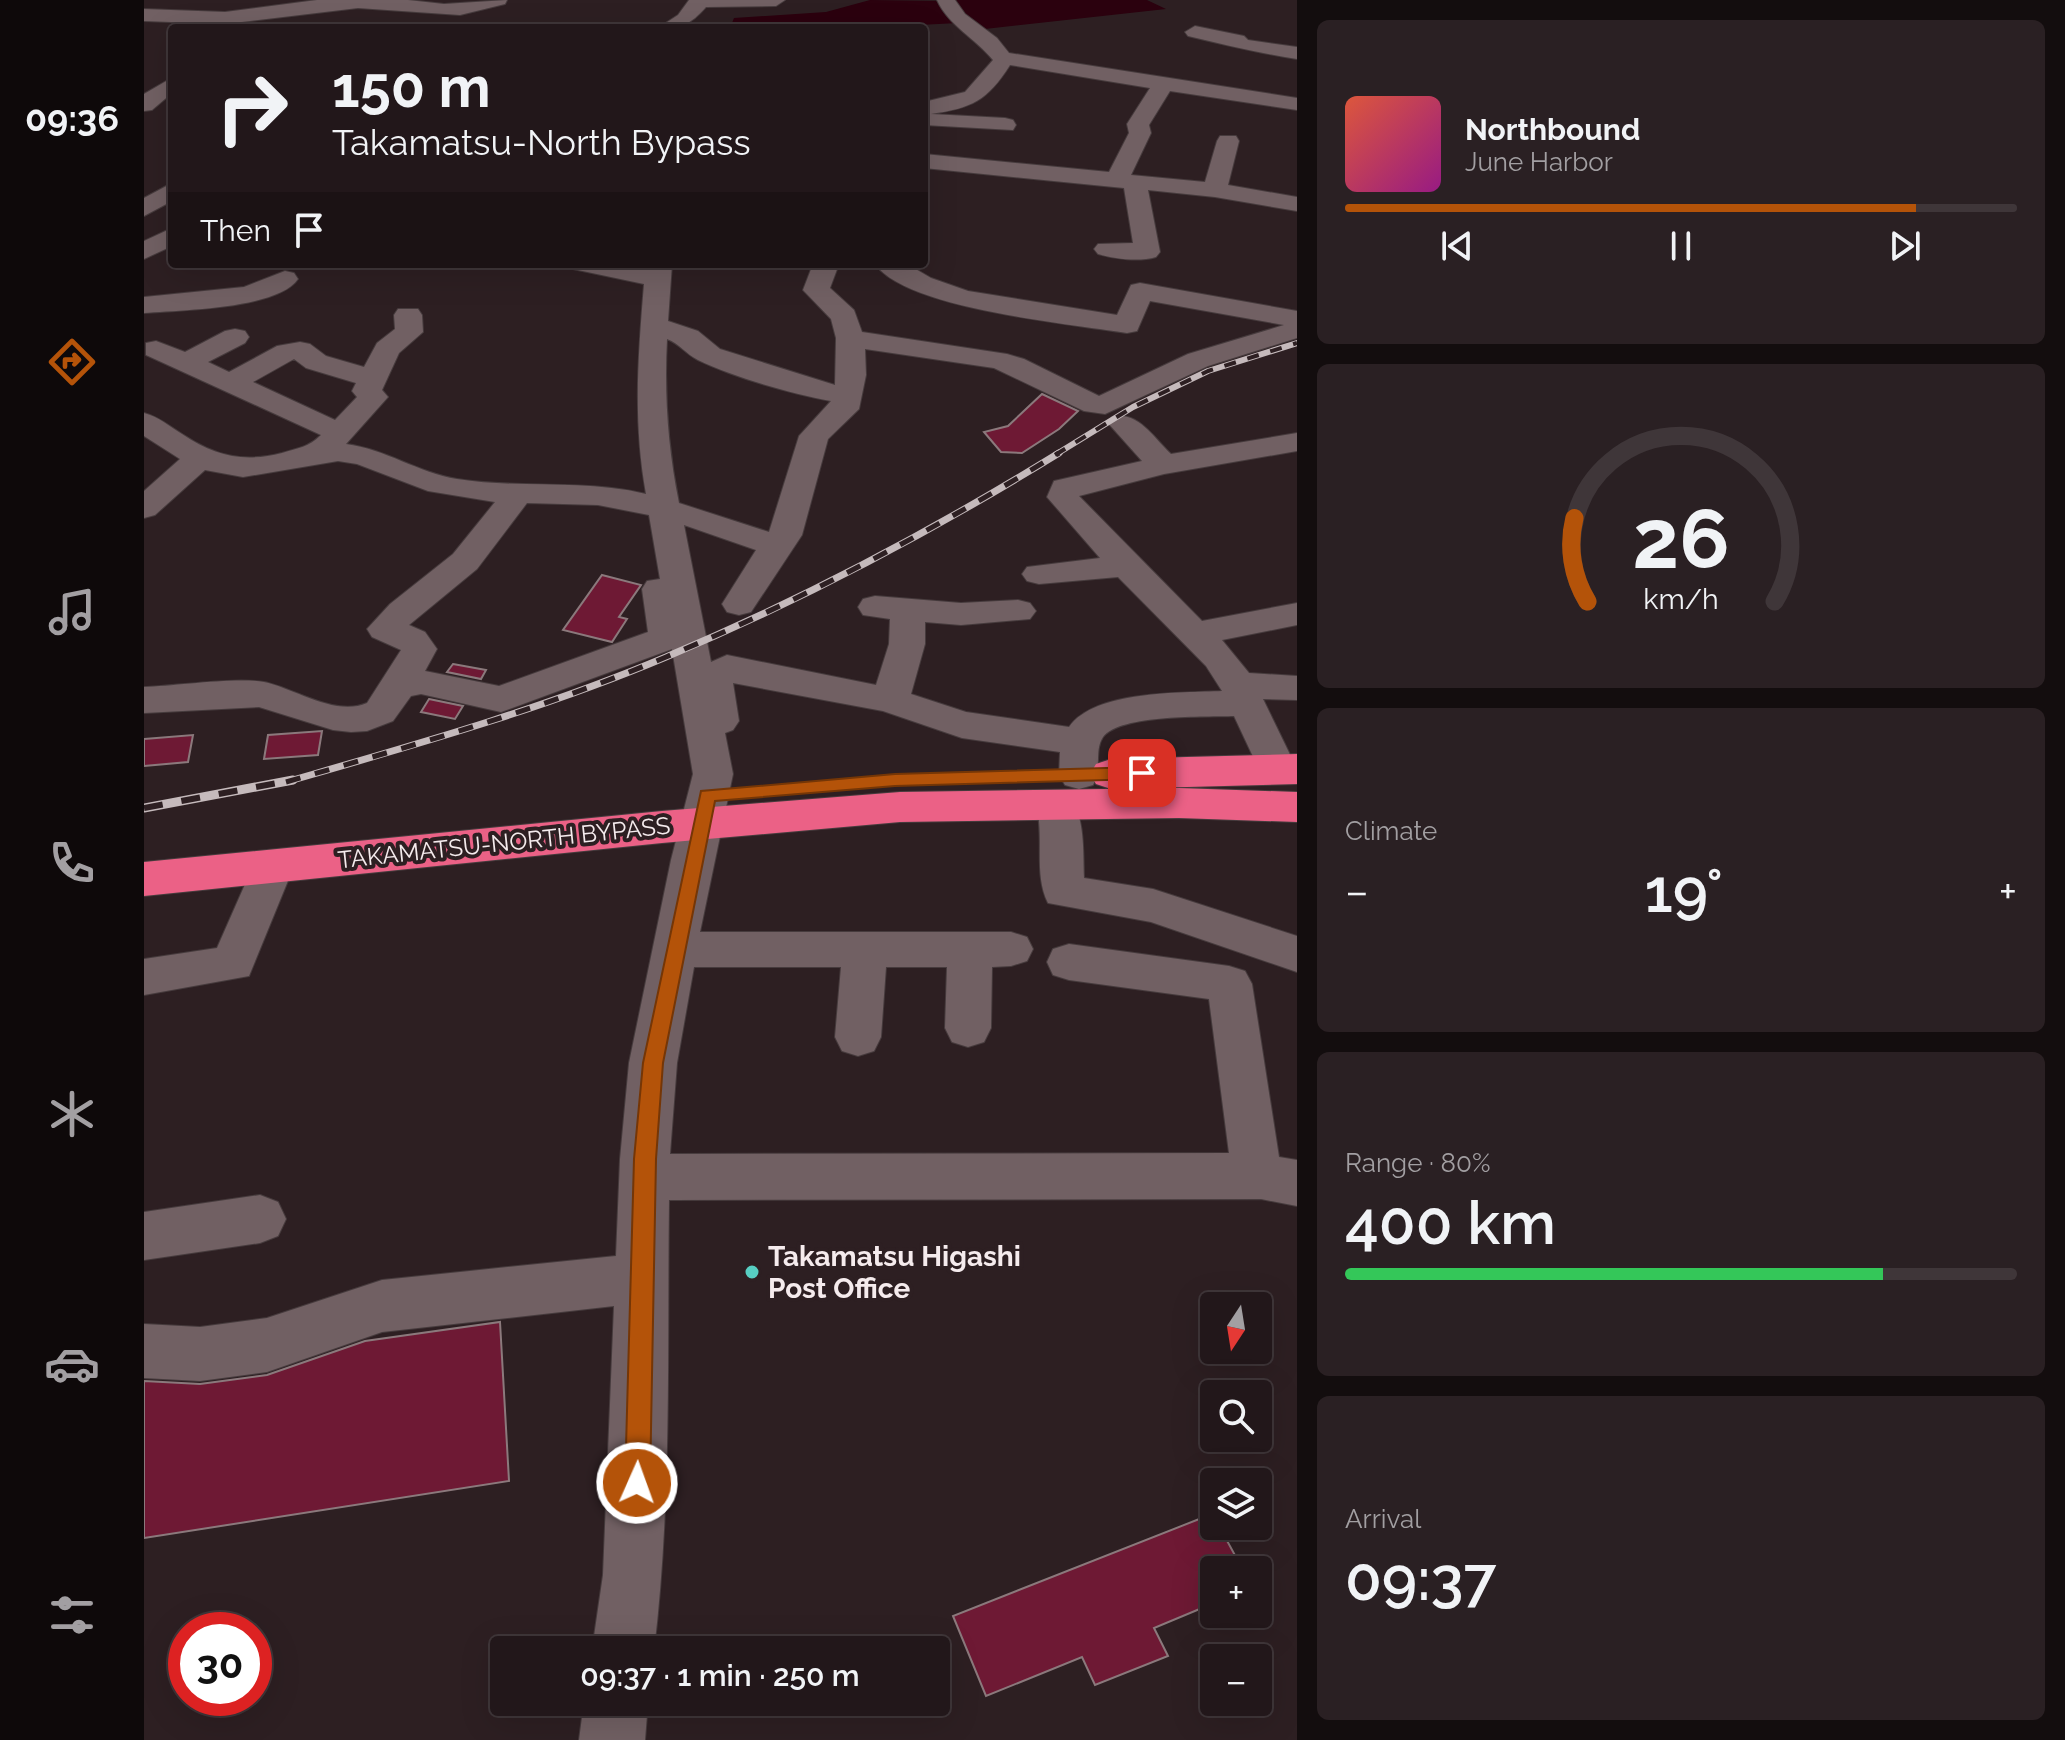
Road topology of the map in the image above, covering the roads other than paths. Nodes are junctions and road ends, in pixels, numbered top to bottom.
1 (498, 0) edge
2 (699, 0) edge
3 (776, 0) edge
4 (946, 0) edge
5 (727, 1) edge
6 (432, 7) edge
7 (144, 15) edge
8 (471, 19) edge
9 (717, 22) dead end
10 (232, 24) edge
11 (676, 24) edge
12 (1195, 32) dead end
13 (144, 35) edge
14 (168, 36) edge
15 (1053, 41) dead end
16 (1297, 53) edge
17 (1004, 58) junction
18 (1036, 63) junction
19 (1237, 75) dead end
20 (1162, 85) junction
21 (1222, 94) junction
22 (1297, 104) edge
23 (928, 107) edge
24 (928, 119) edge
25 (1005, 125) dead end
26 (1228, 141) dead end
27 (929, 158) edge
28 (1125, 181) junction
29 (1215, 190) junction
30 (168, 193) edge
31 (1297, 204) edge
32 (144, 209) edge
33 (1107, 249) dead end
34 (1147, 252) junction
35 (620, 268) edge
36 (824, 268) edge
37 (895, 268) edge
38 (659, 272) edge
39 (285, 279) dead end
40 (1140, 291) junction
41 (144, 305) edge
42 (408, 315) dead end
43 (1297, 319) edge
44 (655, 326) junction
45 (1297, 330) edge
46 (235, 337) dead end
47 (850, 339) junction
48 (156, 349) dead end
49 (185, 363) junction
50 (372, 379) junction
51 (230, 383) junction
52 (848, 396) junction
53 (144, 422) edge
54 (1123, 423) dead end
55 (1297, 442) edge
56 (330, 444) junction
57 (144, 449) edge
58 (191, 454) junction
59 (1164, 465) junction
60 (518, 493) junction
61 (144, 508) edge
62 (655, 508) junction
63 (776, 545) junction
64 (1126, 566) junction
65 (1039, 574) dead end
66 (739, 604) dead end
67 (1018, 611) dead end
68 (1297, 614) edge
69 (1195, 634) junction
70 (399, 685) junction
71 (1297, 688) edge
72 (1242, 694) junction
73 (144, 700) edge
74 (890, 700) junction
75 (1287, 770) edge
76 (1072, 774) junction
77 (707, 798) junction
78 (1297, 807) edge
79 (144, 850) edge
80 (273, 866) junction
81 (144, 879) edge
82 (677, 950) junction
83 (865, 950) junction
84 (1297, 954) edge
85 (1069, 962) dead end
86 (144, 977) edge
87 (968, 1028) dead end
88 (858, 1037) dead end
89 (645, 1177) junction
90 (1277, 1180) edge
91 (260, 1219) dead end
92 (144, 1236) edge
93 (644, 1278) junction
94 (144, 1351) edge
95 (625, 1636) edge
96 (615, 1716) edge
97 (612, 1740) edge

1 - 8 street
2 - 5 street
2 - 11 street
3 - 5 street
4 - 17 street
5 - 9 street
6 - 8 street
6 - 10 street
7 - 10 street
12 - 16 street
13 - 14 street
15 - 18 street
17 - 18 street
17 - 23 street
18 - 20 street
19 - 21 street
20 - 21 street
20 - 28 street
21 - 22 street
24 - 25 street
26 - 29 street
27 - 28 street
28 - 29 street
28 - 34 street
29 - 31 street
30 - 32 street
33 - 34 street
34 - 40 street
35 - 38 street
36 - 47 street
37 - 40 street
38 - 44 street
39 - 41 street
40 - 43 street
42 - 50 street
44 - 52 street
44 - 62 street
45 - 47 street
46 - 49 street
47 - 52 street
48 - 49 street
49 - 51 street
50 - 51 street
50 - 56 street
51 - 56 street
52 - 63 street
53 - 58 street
54 - 59 street
55 - 59 street
56 - 58 street
56 - 60 street
57 - 58 street
58 - 61 street
59 - 64 street
60 - 62 street
60 - 70 street
62 - 63 street
62 - 70 street
62 - 77 street
63 - 66 street
64 - 65 street
64 - 69 street
67 - 74 street
68 - 69 street
69 - 72 street
70 - 73 street
71 - 72 street
72 - 75 street
72 - 76 street
74 - 76 street
74 - 77 street
75 - 76 highway, TAKAMATSU-NORTH BYPASS
76 - 77 highway, TAKAMATSU-NORTH BYPASS
76 - 78 highway, TAKAMATSU-NORTH BYPASS
76 - 84 street
77 - 79 highway, TAKAMATSU-NORTH BYPASS
77 - 80 highway, TAKAMATSU-NORTH BYPASS
77 - 82 street
80 - 81 highway, TAKAMATSU-NORTH BYPASS
80 - 86 street
82 - 83 street
82 - 89 street
83 - 87 street
83 - 88 street
85 - 90 street
89 - 90 street
89 - 93 street
91 - 92 street
93 - 94 street
93 - 95 street
96 - 97 street

